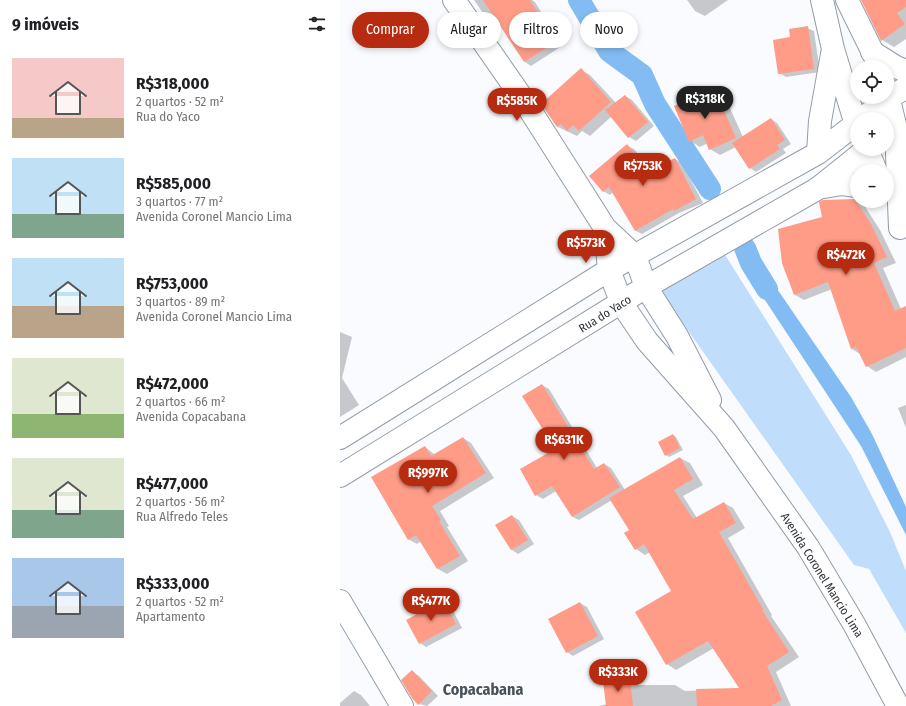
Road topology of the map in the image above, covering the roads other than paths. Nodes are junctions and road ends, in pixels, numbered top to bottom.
1 (454, 0) edge
2 (822, 0) edge
3 (847, 0) edge
4 (833, 49) junction
5 (876, 59) edge
6 (906, 71) edge
7 (894, 92) edge
8 (880, 104) edge
9 (854, 112) edge
10 (872, 112) edge
11 (896, 129) edge
12 (850, 130) edge
13 (818, 153) junction
14 (858, 156) edge
15 (850, 185) edge
16 (817, 189) junction
17 (894, 217) edge
18 (605, 228) junction
19 (634, 256) junction
20 (610, 270) junction
21 (646, 287) junction
22 (622, 304) junction
23 (724, 428) junction
24 (340, 438) edge
25 (340, 476) edge
26 (340, 601) edge
27 (402, 706) edge
28 (898, 706) edge

1 - 18 street, Avenida Coronel Mancio Lima
2 - 4 street
3 - 5 street
4 - 9 street
4 - 13 street
5 - 6 street
7 - 11 street
8 - 10 street
11 - 17 street
12 - 13 street
13 - 19 street
14 - 16 street, Rua do Yaco
15 - 16 street
16 - 21 street, Rua do Yaco
18 - 19 street, Avenida Coronel Mancio Lima
18 - 20 street, Avenida Coronel Mancio Lima
19 - 20 street
19 - 21 street, Avenida Coronel Mancio Lima
20 - 22 street, Avenida Coronel Mancio Lima
20 - 24 street
21 - 22 street, Rua do Yaco
21 - 23 street, Avenida Coronel Mancio Lima
22 - 23 street, Avenida Coronel Mancio Lima
22 - 25 street, Rua do Yaco
23 - 28 street, Avenida Coronel Mancio Lima
26 - 27 street

